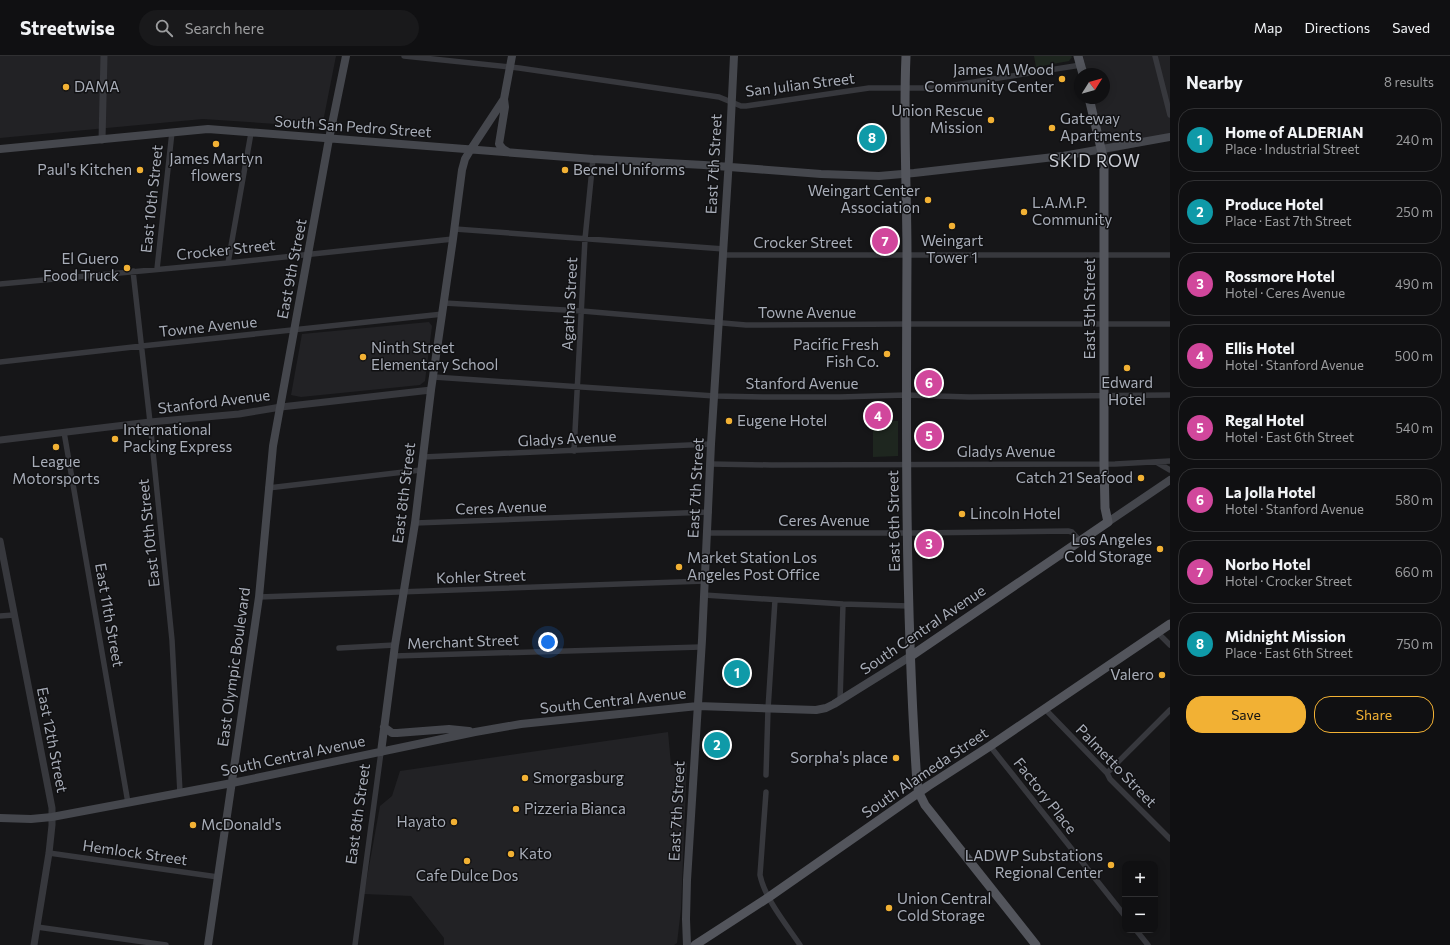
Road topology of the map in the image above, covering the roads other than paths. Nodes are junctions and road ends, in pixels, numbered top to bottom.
1 (104, 56) edge
2 (346, 56) edge
3 (404, 56) edge
4 (512, 56) edge
5 (734, 56) edge
6 (906, 56) edge
7 (1155, 56) edge
8 (1080, 65) edge
9 (510, 67) junction
10 (905, 89) junction
11 (504, 99) junction
12 (731, 102) junction
13 (1090, 104) edge
14 (1170, 115) edge
15 (172, 132) junction
16 (251, 133) junction
17 (1170, 137) edge
18 (329, 138) junction
19 (102, 140) junction
20 (0, 149) edge
21 (471, 149) junction
22 (1102, 150) junction
23 (509, 152) junction
24 (593, 159) junction
25 (729, 168) junction
26 (905, 174) junction
27 (455, 229) junction
28 (453, 239) junction
29 (585, 239) junction
30 (724, 252) junction
31 (309, 254) junction
32 (1104, 255) junction
33 (1170, 255) edge
34 (907, 256) junction
35 (228, 263) junction
36 (157, 269) junction
37 (133, 271) junction
38 (0, 284) edge
39 (444, 303) junction
40 (582, 311) junction
41 (443, 314) junction
42 (719, 323) junction
43 (907, 324) junction
44 (1104, 324) junction
45 (1170, 324) edge
46 (294, 330) junction
47 (142, 346) junction
48 (0, 362) edge
49 (434, 377) junction
50 (577, 386) junction
51 (431, 390) junction
52 (906, 395) junction
53 (1170, 395) edge
54 (715, 396) junction
55 (1104, 396) junction
56 (280, 407) junction
57 (150, 422) junction
58 (64, 432) junction
59 (0, 440) edge
60 (712, 444) junction
61 (574, 451) junction
62 (423, 457) junction
63 (1170, 461) edge
64 (1158, 462) junction
65 (710, 464) junction
66 (1104, 464) junction
67 (907, 465) junction
68 (421, 470) junction
69 (1170, 470) edge
70 (1170, 480) edge
71 (268, 488) junction
72 (709, 512) junction
73 (1108, 522) junction
74 (415, 523) junction
75 (708, 533) junction
76 (908, 533) junction
77 (0, 541) edge
78 (1080, 541) junction
79 (704, 581) junction
80 (404, 592) junction
81 (704, 595) junction
82 (259, 597) junction
83 (775, 600) junction
84 (843, 604) junction
85 (909, 606) junction
86 (14, 614) junction
87 (0, 616) edge
88 (1170, 624) edge
89 (1158, 632) junction
90 (396, 645) junction
91 (1170, 645) edge
92 (701, 647) junction
93 (339, 648) dead end
94 (394, 656) junction
95 (910, 656) junction
96 (840, 701) junction
97 (698, 706) junction
98 (768, 709) junction
99 (1045, 709) junction
100 (1170, 710) edge
101 (384, 727) junction
102 (476, 732) junction
103 (990, 746) junction
104 (381, 752) junction
105 (1107, 773) junction
106 (766, 775) dead end
107 (232, 783) junction
108 (766, 792) dead end
109 (180, 793) junction
110 (919, 793) junction
111 (128, 803) junction
112 (52, 817) junction
113 (0, 818) edge
114 (1169, 836) edge
115 (49, 853) junction
116 (218, 877) junction
117 (769, 897) junction
118 (1122, 912) edge
119 (37, 927) junction
120 (1138, 933) edge
121 (34, 945) edge
122 (166, 945) edge
123 (208, 945) edge
124 (355, 945) edge
125 (687, 945) edge
126 (695, 945) edge
127 (800, 945) edge
128 (1036, 945) edge
129 (1148, 945) edge

1 - 19 street
2 - 18 main road, East 9th Street
3 - 9 street, San Julian Street
4 - 9 main road, East 8th Street
5 - 12 main road, East 7th Street
6 - 10 main road, East 6th Street
7 - 14 street
8 - 10 street, San Julian Street
9 - 11 main road, East 8th Street
9 - 12 street, San Julian Street
10 - 12 street, San Julian Street
10 - 26 main road, East 6th Street
11 - 21 main road, East 8th Street
11 - 23 main road
12 - 25 main road, East 7th Street
13 - 22 main road, East 5th Street
15 - 16 main road, South San Pedro Street
15 - 19 main road, South San Pedro Street
15 - 36 street, East 10th Street
16 - 18 main road, South San Pedro Street
16 - 35 street
17 - 22 main road
18 - 21 main road, South San Pedro Street
18 - 31 main road, East 9th Street
19 - 20 main road, South San Pedro Street
21 - 23 main road, South San Pedro Street
21 - 27 main road, East 8th Street
22 - 26 main road
22 - 32 main road, East 5th Street
23 - 24 main road, South San Pedro Street
24 - 25 main road, South San Pedro Street
24 - 29 street, Agatha Street
25 - 26 main road
25 - 30 main road, East 7th Street
26 - 34 main road, East 6th Street
27 - 28 main road, East 8th Street
27 - 29 street, Crocker Street
28 - 31 street, Crocker Street
28 - 39 main road, East 8th Street
29 - 30 street, Crocker Street
29 - 40 street, Agatha Street
30 - 34 street, Crocker Street
30 - 42 main road, East 7th Street
31 - 35 street, Crocker Street
31 - 46 main road, East 9th Street
32 - 33 street, Crocker Street
32 - 34 street, Crocker Street
32 - 44 main road, East 5th Street
34 - 43 main road, East 6th Street
35 - 36 street, Crocker Street
36 - 37 street, Crocker Street
37 - 38 street, Crocker Street
37 - 47 street, East 10th Street
39 - 40 street, Towne Avenue
39 - 41 main road, East 8th Street
40 - 42 street, Towne Avenue
40 - 50 street, Agatha Street
41 - 46 street, Towne Avenue
41 - 49 main road, East 8th Street
42 - 43 street, Towne Avenue
42 - 54 main road, East 7th Street
43 - 44 street, Towne Avenue
43 - 52 main road, East 6th Street
44 - 45 street, Towne Avenue
44 - 55 main road, East 5th Street
46 - 47 street, Towne Avenue
46 - 56 main road, East 9th Street
47 - 48 street, Towne Avenue
47 - 57 street, East 10th Street
49 - 50 street, Stanford Avenue
49 - 51 main road, East 8th Street
50 - 54 street, Stanford Avenue
50 - 61 street, Agatha Street
51 - 56 street, Stanford Avenue
51 - 62 main road, East 8th Street
52 - 54 street, Stanford Avenue
52 - 55 street, Stanford Avenue
52 - 67 main road, East 6th Street
53 - 55 street, Stanford Avenue
54 - 60 main road, East 7th Street
55 - 66 main road, East 5th Street
56 - 57 street, Stanford Avenue
56 - 71 main road, East 9th Street
57 - 58 street, Stanford Avenue
57 - 109 street, East 10th Street
58 - 59 street, Stanford Avenue
58 - 111 street, East 11th Street
60 - 61 street, Gladys Avenue
60 - 65 main road, East 7th Street
61 - 62 street, Gladys Avenue
62 - 68 main road, East 8th Street
63 - 64 street, Gladys Avenue
64 - 66 street, Gladys Avenue
64 - 69 street
65 - 67 street, Gladys Avenue
65 - 72 main road, East 7th Street
66 - 67 street, Gladys Avenue
66 - 73 main road, East 5th Street
67 - 76 main road, East 6th Street
68 - 71 street
68 - 74 main road, East 8th Street
70 - 73 main road, South Central Avenue
71 - 82 main road, East Olympic Boulevard
72 - 74 street, Ceres Avenue
72 - 75 main road, East 7th Street
73 - 78 main road, South Central Avenue
74 - 80 main road, East 8th Street
75 - 76 street, Ceres Avenue
75 - 79 main road, East 7th Street
76 - 78 street, Ceres Avenue
76 - 85 main road, East 6th Street
77 - 86 street, East 12th Street
78 - 95 main road, South Central Avenue
79 - 80 street, Kohler Street
79 - 81 main road, East 7th Street
80 - 82 street, Kohler Street
80 - 90 main road, East 8th Street
81 - 83 street
81 - 92 main road, East 7th Street
82 - 107 main road, East Olympic Boulevard
83 - 84 street
83 - 98 street
84 - 85 street
84 - 96 street
85 - 95 main road, East 6th Street
86 - 87 street
86 - 112 street, East 12th Street
88 - 89 main road, South Alameda Street
89 - 91 street
89 - 99 main road, South Alameda Street
90 - 93 street
90 - 94 main road, East 8th Street
92 - 94 street, Merchant Street
92 - 97 main road, East 7th Street
94 - 101 main road, East 8th Street
95 - 96 main road, South Central Avenue
95 - 110 main road, East 6th Street
96 - 98 main road, South Central Avenue
97 - 98 main road, South Central Avenue
97 - 102 main road, South Central Avenue
97 - 125 main road, East 7th Street
98 - 106 street
99 - 103 main road, South Alameda Street
99 - 105 street, Palmetto Street
100 - 105 street
101 - 102 main road
101 - 104 main road, East 8th Street
102 - 104 main road, South Central Avenue
103 - 110 main road, South Alameda Street
103 - 118 street, Factory Place
104 - 107 main road, South Central Avenue
104 - 124 street, East 8th Street
105 - 114 street, Palmetto Street
107 - 109 main road, South Central Avenue
107 - 116 main road, East Olympic Boulevard
108 - 117 street
109 - 111 main road, South Central Avenue
110 - 117 main road, South Alameda Street
110 - 128 main road, East 6th Street
111 - 112 main road, South Central Avenue
112 - 113 main road, South Central Avenue
112 - 115 street, East 12th Street
115 - 116 street, Hemlock Street
115 - 119 street, East 12th Street
116 - 123 main road, East Olympic Boulevard
117 - 126 main road, South Alameda Street
117 - 127 street
119 - 121 street, East 12th Street
119 - 122 street
120 - 129 street

